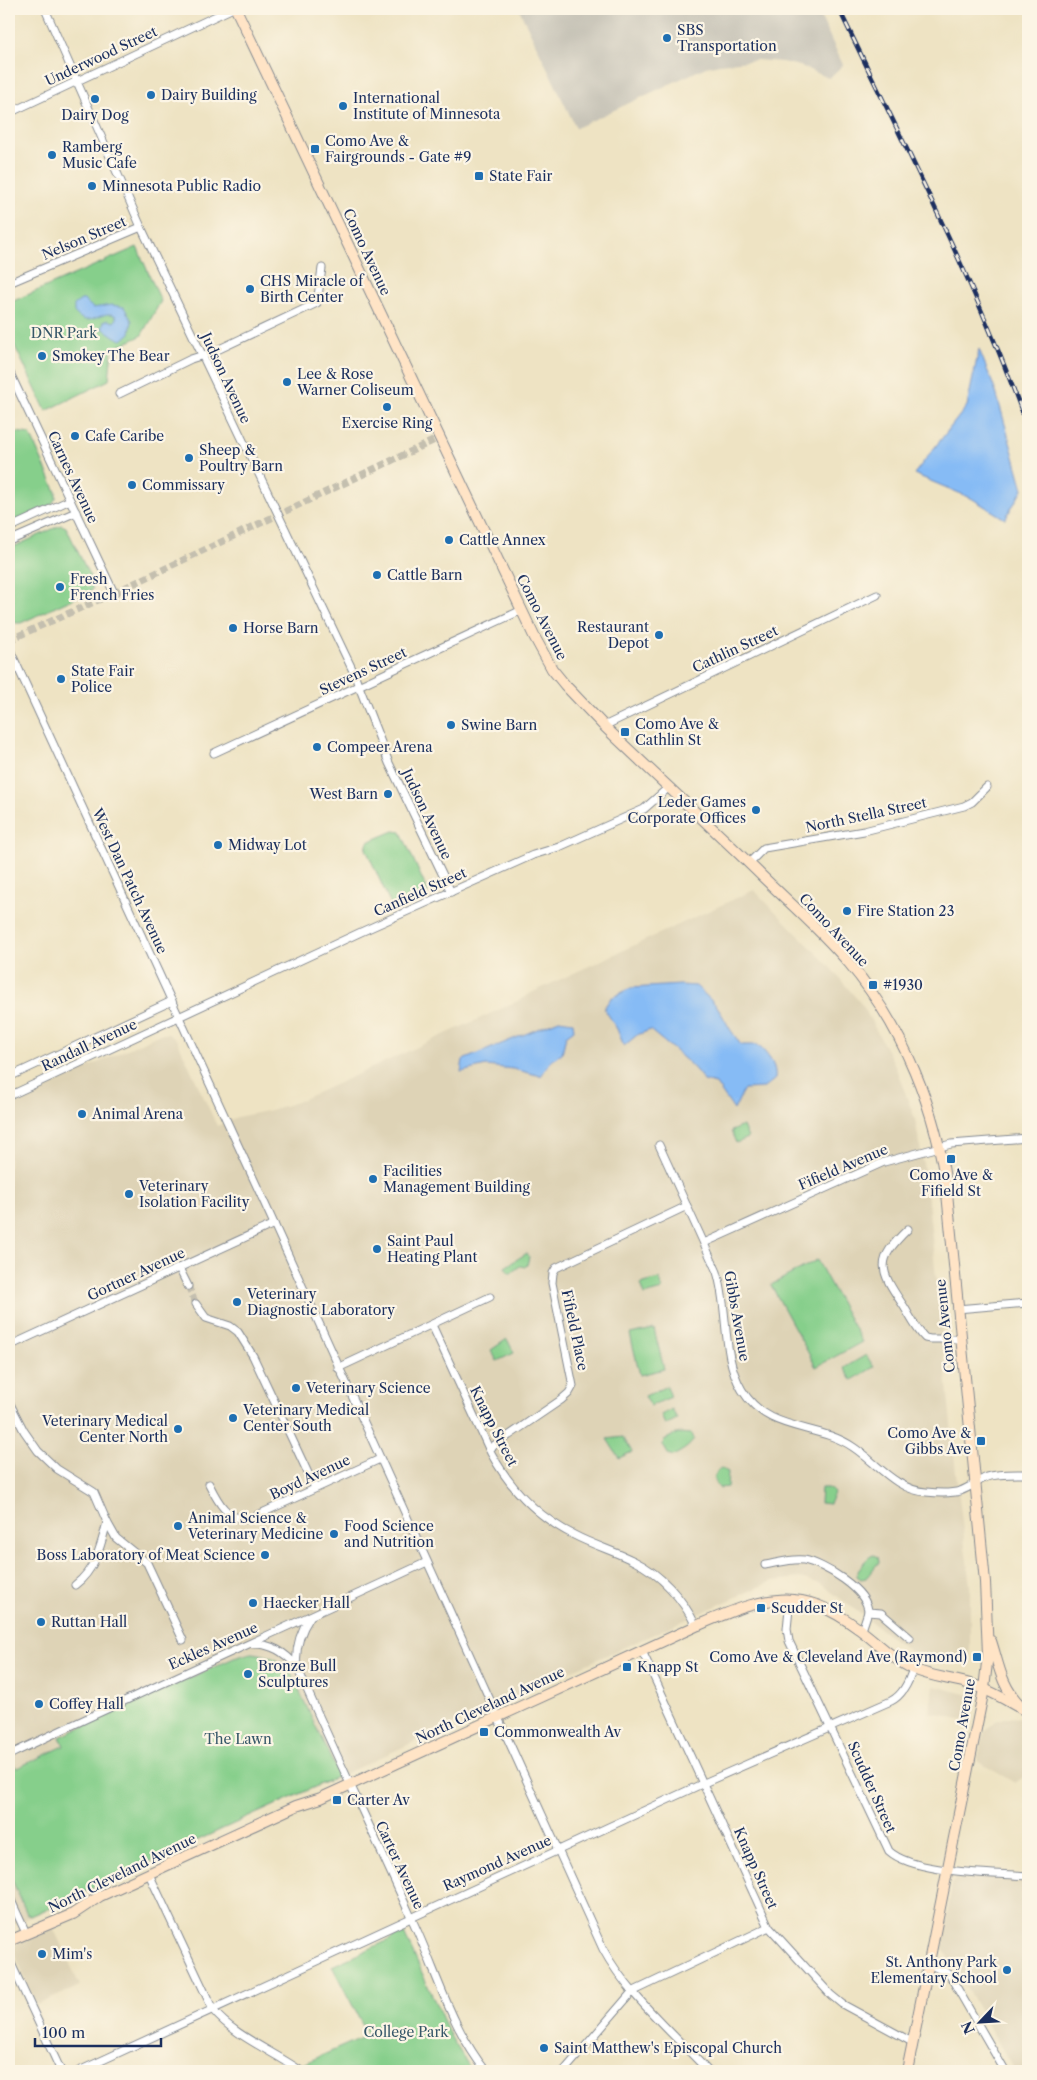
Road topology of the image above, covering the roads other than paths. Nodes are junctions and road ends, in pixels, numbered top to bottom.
1 (45, 9) edge
2 (231, 9) edge
3 (236, 9) edge
4 (76, 82) junction
5 (9, 113) edge
6 (141, 227) junction
7 (322, 268) dead end
8 (9, 284) edge
9 (201, 356) junction
10 (9, 371) edge
11 (119, 394) dead end
12 (70, 500) junction
13 (76, 512) junction
14 (9, 528) edge
15 (9, 541) edge
16 (114, 593) dead end
17 (877, 595) dead end
18 (522, 610) junction
19 (9, 648) edge
20 (359, 686) junction
21 (604, 726) junction
22 (214, 753) dead end
23 (987, 787) dead end
24 (668, 788) junction
25 (749, 863) junction
26 (451, 892) junction
27 (172, 1001) junction
28 (179, 1017) junction
29 (9, 1077) edge
30 (9, 1096) edge
31 (1028, 1138) edge
32 (658, 1145) dead end
33 (939, 1147) junction
34 (687, 1206) junction
35 (274, 1224) junction
36 (908, 1229) dead end
37 (704, 1243) junction
38 (179, 1268) junction
39 (188, 1286) tunnel mouth
40 (490, 1297) dead end
41 (1028, 1303) edge
42 (196, 1304) tunnel mouth
43 (957, 1309) junction
44 (432, 1325) junction
45 (960, 1339) junction
46 (9, 1346) edge
47 (338, 1368) junction
48 (9, 1402) edge
49 (489, 1448) junction
50 (380, 1459) junction
51 (1028, 1474) edge
52 (975, 1483) junction
53 (209, 1484) dead end
54 (315, 1488) junction
55 (107, 1522) junction
56 (427, 1562) junction
57 (766, 1565) dead end
58 (76, 1585) dead end
59 (790, 1599) junction
60 (868, 1612) junction
61 (310, 1617) junction
62 (696, 1626) junction
63 (988, 1629) junction
64 (862, 1630) junction
65 (910, 1638) dead end
66 (183, 1640) dead end
67 (249, 1644) junction
68 (642, 1651) junction
69 (297, 1667) junction
70 (913, 1668) junction
71 (984, 1689) junction
72 (1027, 1712) edge
73 (498, 1717) junction
74 (832, 1726) junction
75 (9, 1755) edge
76 (704, 1783) junction
77 (349, 1785) junction
78 (558, 1850) junction
79 (948, 1870) junction
80 (150, 1874) junction
81 (1028, 1876) edge
82 (9, 1896) edge
83 (411, 1917) junction
84 (769, 1927) junction
85 (26, 1933) junction
86 (9, 1941) edge
87 (9, 1959) edge
88 (929, 1964) junction
89 (632, 1992) junction
90 (213, 2010) junction
91 (912, 2042) junction
92 (61, 2071) edge
93 (79, 2071) edge
94 (301, 2071) edge
95 (486, 2071) edge
96 (564, 2071) edge
97 (708, 2071) edge
98 (907, 2071) edge
99 (1005, 2071) edge

1 - 4 street, Judson Avenue
2 - 4 street, Underwood Street
3 - 18 main road, Como Avenue
4 - 5 street, Underwood Street
4 - 6 street, Judson Avenue
6 - 8 street, Nelson Street
6 - 9 street, Judson Avenue
7 - 9 street
9 - 11 street
9 - 20 street, Judson Avenue
10 - 12 street, Carnes Avenue
12 - 13 street, Carnes Avenue
12 - 14 street
13 - 15 street
13 - 16 street, Carnes Avenue
17 - 21 street, Cathlin Street
18 - 20 street, Stevens Street
18 - 21 main road, Como Avenue
19 - 27 street, West Dan Patch Avenue
20 - 22 street, Stevens Street
20 - 26 street, Judson Avenue
21 - 24 main road, Como Avenue
23 - 25 street, North Stella Street
24 - 25 main road, Como Avenue
24 - 26 street, Canfield Street
25 - 33 main road, Como Avenue
26 - 28 street, Canfield Street
27 - 28 street, West Dan Patch Avenue
27 - 29 street, Randall Avenue
28 - 30 street, Randall Avenue
28 - 35 street, West Dan Patch Avenue
31 - 33 street, Fifield Avenue
32 - 34 street, Gibbs Avenue
33 - 37 street, Fifield Avenue
33 - 43 main road, Como Avenue
34 - 37 street, Gibbs Avenue
34 - 49 street, Fifield Place
35 - 38 street, Gortner Avenue
35 - 47 street, West Dan Patch Avenue
36 - 45 street
37 - 52 street, Gibbs Avenue
38 - 39 street
38 - 46 street, Gortner Avenue
40 - 44 street
41 - 43 street
42 - 54 street
43 - 45 main road, Como Avenue
44 - 47 street
44 - 49 street, Knapp Street
45 - 52 main road, Como Avenue
47 - 50 street, West Dan Patch Avenue
48 - 55 street
49 - 62 street, Knapp Street
50 - 54 street, Boyd Avenue
50 - 56 street, West Dan Patch Avenue
51 - 52 street, Gibbs Avenue
52 - 63 main road, Como Avenue
53 - 54 street, Boyd Avenue
55 - 58 street
55 - 66 street
56 - 61 street, Eckles Avenue
56 - 73 street, West Dan Patch Avenue
57 - 60 street
59 - 62 main road, North Cleveland Avenue
59 - 64 main road, North Cleveland Avenue
59 - 74 street, Scudder Street
60 - 64 street
60 - 65 street
61 - 67 street, Eckles Avenue
61 - 69 street, Carter Avenue
62 - 68 main road, North Cleveland Avenue
63 - 71 main road, Como Avenue
63 - 72 main road
64 - 70 main road, North Cleveland Avenue
67 - 69 street, Carter Avenue
67 - 75 street, Eckles Avenue
68 - 73 main road, North Cleveland Avenue
68 - 76 street, Knapp Street
69 - 77 street, Carter Avenue
70 - 71 main road, North Cleveland Avenue
70 - 74 street, Raymond Avenue
71 - 72 main road
71 - 79 main road, Como Avenue
73 - 77 main road, North Cleveland Avenue
73 - 78 street, West Dan Patch Avenue
74 - 76 street, Raymond Avenue
74 - 79 street, Scudder Street
76 - 78 street, Raymond Avenue
76 - 84 street, Knapp Street
77 - 80 main road, North Cleveland Avenue
77 - 83 street, Carter Avenue
78 - 83 street, Raymond Avenue
78 - 89 street, West Dan Patch Avenue
79 - 81 street, Scudder Street
79 - 88 main road, Como Avenue
80 - 85 main road, North Cleveland Avenue
80 - 90 street
82 - 85 street
83 - 90 street, Raymond Avenue
83 - 95 street, Carter Avenue
84 - 89 street
84 - 91 street, Knapp Street
85 - 86 main road, North Cleveland Avenue
87 - 92 street
88 - 91 main road, Como Avenue
88 - 99 street
89 - 96 street
89 - 97 street, West Dan Patch Avenue
90 - 93 street, Raymond Avenue
90 - 94 street
91 - 98 main road, Como Avenue

